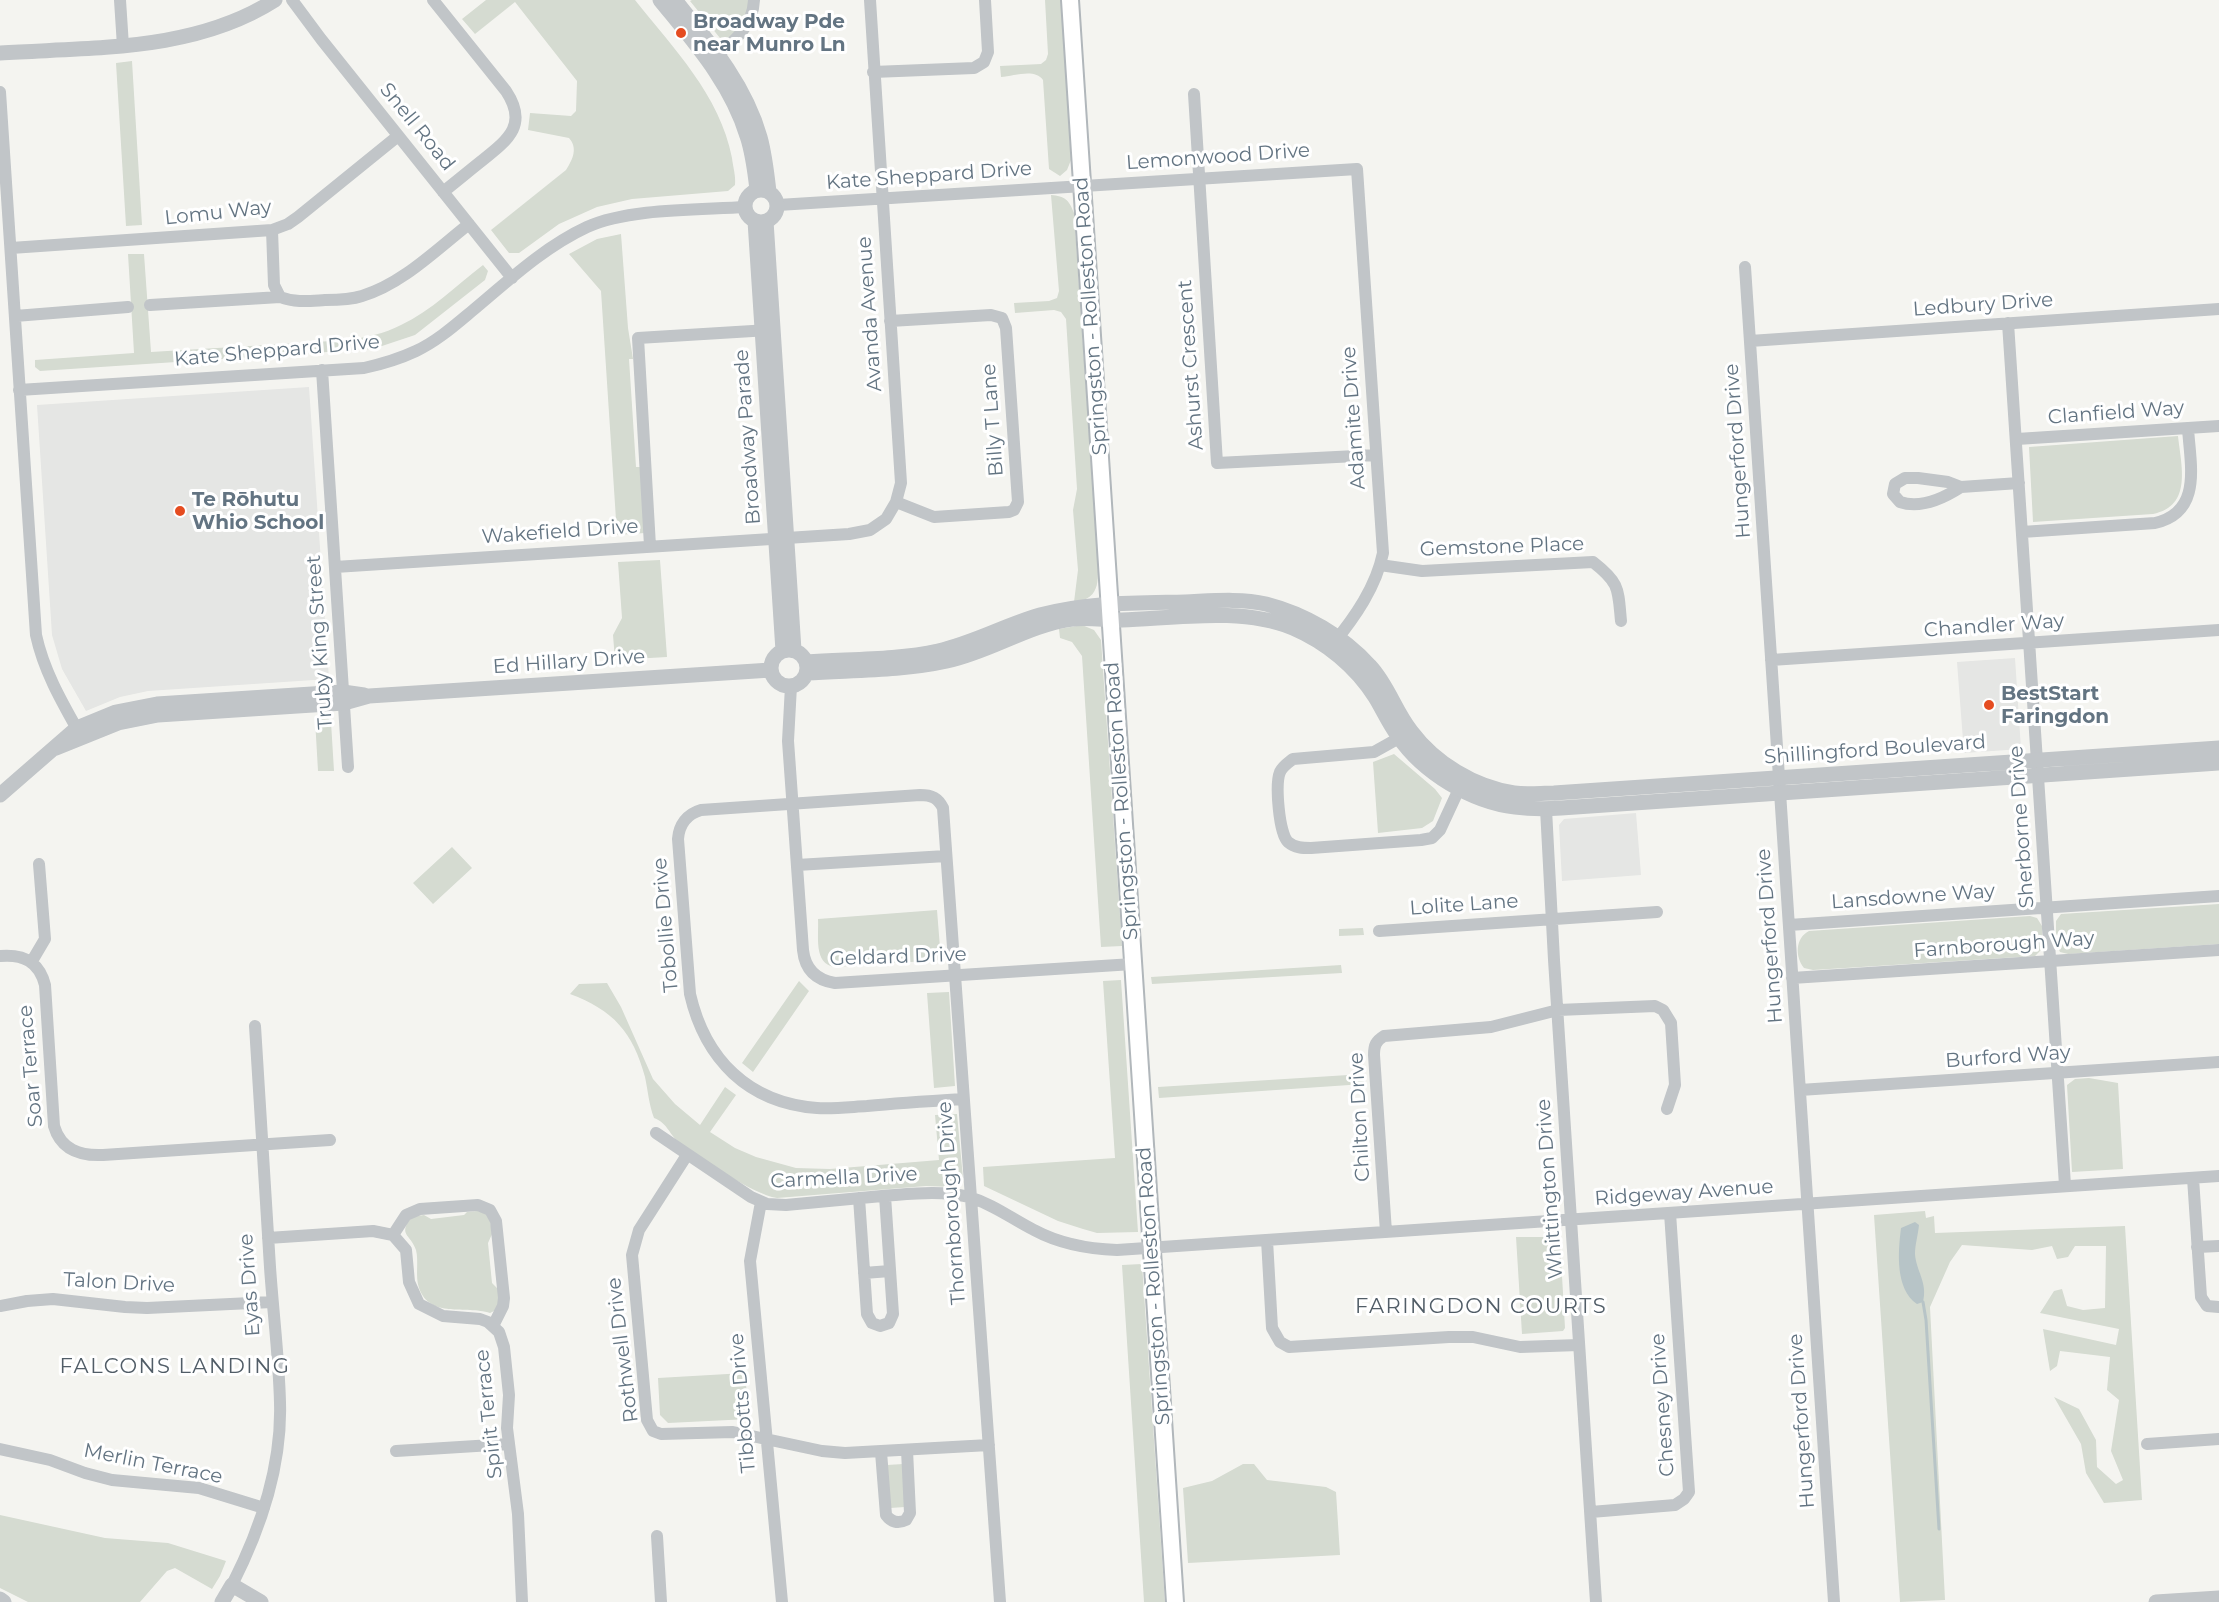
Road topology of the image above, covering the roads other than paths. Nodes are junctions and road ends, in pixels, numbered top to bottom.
1 (120, 0) edge
2 (275, 0) edge
3 (292, 0) edge
4 (433, 0) edge
5 (660, 0) edge
6 (675, 0) edge
7 (754, 0) edge
8 (870, 0) edge
9 (985, 0) edge
10 (1070, 0) edge
11 (123, 46) junction
12 (0, 53) edge
13 (714, 58) junction
14 (873, 72) junction
15 (0, 92) edge
16 (1194, 94) dead end
17 (398, 136) junction
18 (1357, 169) joint
19 (1199, 178) junction
20 (1083, 185) junction
21 (443, 192) junction
22 (768, 196) junction
23 (883, 198) junction
24 (745, 207) junction
25 (760, 221) junction
26 (469, 224) junction
27 (272, 230) junction
28 (10, 248) junction
29 (1745, 267) dead end
30 (512, 278) junction
31 (280, 297) junction
32 (150, 305) dead end
33 (128, 307) dead end
34 (2219, 309) edge
35 (15, 316) junction
36 (890, 321) junction
37 (2008, 323) junction
38 (767, 330) junction
39 (1750, 341) junction
40 (322, 370) junction
41 (19, 390) junction
42 (2219, 426) edge
43 (2188, 428) junction
44 (2016, 439) junction
45 (1376, 455) junction
46 (2019, 483) junction
47 (1961, 487) junction
48 (896, 502) junction
49 (2022, 531) junction
50 (781, 538) junction
51 (650, 546) junction
52 (1380, 565) junction
53 (335, 567) junction
54 (1111, 612) junction
55 (1621, 621) dead end
56 (2219, 630) edge
57 (1334, 643) junction
58 (2029, 643) junction
59 (788, 651) junction
60 (1771, 660) junction
61 (807, 668) junction
62 (771, 670) junction
63 (791, 686) junction
64 (343, 698) junction
65 (79, 733) junction
66 (1399, 738) junction
67 (2219, 748) edge
68 (2219, 763) edge
69 (348, 767) dead end
70 (2038, 768) junction
71 (1779, 785) junction
72 (1459, 789) junction
73 (1714, 789) junction
74 (0, 795) edge
75 (940, 801) joint
76 (793, 804) junction
77 (1546, 808) junction
78 (945, 856) junction
79 (39, 864) dead end
80 (797, 865) junction
81 (2219, 896) edge
82 (2047, 908) junction
83 (1657, 912) dead end
84 (1552, 918) junction
85 (1789, 925) junction
86 (1379, 931) dead end
87 (2219, 950) edge
88 (0, 956) edge
89 (32, 961) junction
90 (2051, 962) junction
91 (1133, 963) junction
92 (955, 975) junction
93 (1792, 978) junction
94 (1558, 1010) junction
95 (255, 1026) dead end
96 (2219, 1062) edge
97 (2058, 1073) junction
98 (1800, 1090) junction
99 (963, 1099) junction
100 (1667, 1109) dead end
101 (656, 1133) dead end
102 (330, 1140) dead end
103 (262, 1145) junction
104 (687, 1155) junction
105 (2219, 1176) edge
106 (2193, 1178) junction
107 (2066, 1185) junction
108 (885, 1196) junction
109 (859, 1198) junction
110 (970, 1198) junction
111 (761, 1202) junction
112 (1808, 1204) junction
113 (1670, 1213) junction
114 (1572, 1220) junction
115 (1386, 1232) junction
116 (393, 1235) junction
117 (268, 1238) junction
118 (1267, 1240) junction
119 (2219, 1246) edge
120 (2197, 1247) junction
121 (1151, 1248) junction
122 (890, 1271) junction
123 (864, 1273) junction
124 (272, 1302) junction
125 (0, 1306) edge
126 (2219, 1307) edge
127 (494, 1326) junction
128 (1579, 1345) junction
129 (766, 1438) junction
130 (2219, 1439) edge
131 (508, 1444) junction
132 (2147, 1444) dead end
133 (989, 1445) junction
134 (0, 1449) edge
135 (907, 1450) junction
136 (396, 1451) dead end
137 (881, 1452) junction
138 (264, 1508) junction
139 (1591, 1512) junction
140 (657, 1536) dead end
141 (232, 1586) junction
142 (2219, 1598) edge
143 (0, 1599) edge
144 (4, 1602) edge
145 (222, 1602) edge
146 (261, 1602) edge
147 (522, 1602) edge
148 (661, 1602) edge
149 (782, 1602) edge
150 (1000, 1602) edge
151 (1175, 1602) edge
152 (1596, 1602) edge
153 (1834, 1602) edge
154 (2156, 1602) edge

1 - 11 street
2 - 11 street
3 - 17 street, Snell Road
4 - 21 street
5 - 13 street
6 - 13 street
7 - 13 street
8 - 14 street, Avanda Avenue
9 - 14 street
10 - 20 main road, Springston - Rolleston Road
11 - 12 street
13 - 22 street
14 - 23 street, Avanda Avenue
15 - 28 street
16 - 19 street
17 - 21 street, Snell Road
17 - 27 street, Lomu Way
18 - 19 street, Lemonwood Drive
18 - 45 street, Adamite Drive
19 - 20 street, Lemonwood Drive
19 - 45 street, Ashurst Crescent
20 - 23 street, Kate Sheppard Drive
20 - 54 main road, Springston - Rolleston Road
21 - 26 street, Snell Road
22 - 23 street, Kate Sheppard Drive
22 - 24 street
22 - 25 street
23 - 36 street, Avanda Avenue
24 - 25 street
24 - 30 street, Kate Sheppard Drive
25 - 38 street, Broadway Parade
26 - 30 street, Snell Road
26 - 31 street
27 - 28 street, Lomu Way
27 - 31 street
28 - 35 street
29 - 39 street, Hungerford Drive
30 - 40 street, Kate Sheppard Drive
31 - 32 street
33 - 35 street
34 - 37 street, Ledbury Drive
35 - 41 street
36 - 48 street, Avanda Avenue
36 - 48 street, Billy T Lane
37 - 39 street, Ledbury Drive
37 - 44 street, Sherborne Drive
38 - 50 street, Broadway Parade
38 - 51 street
39 - 60 street, Hungerford Drive
40 - 41 street, Kate Sheppard Drive
40 - 53 street, Truby King Street
41 - 65 street
42 - 43 street, Clanfield Way
43 - 44 street, Clanfield Way
43 - 49 street
44 - 46 street, Sherborne Drive
45 - 52 street, Adamite Drive
46 - 47 street
46 - 49 street, Sherborne Drive
47 - 47 street
48 - 50 street, Avanda Avenue
49 - 58 street, Sherborne Drive
50 - 51 street, Wakefield Drive
50 - 59 street, Broadway Parade
51 - 53 street, Wakefield Drive
52 - 55 street, Gemstone Place
52 - 57 street, Adamite Drive
53 - 64 street, Truby King Street
54 - 57 street, Shillingford Boulevard
54 - 61 street
54 - 91 main road, Springston - Rolleston Road
56 - 58 street, Chandler Way
57 - 66 street, Shillingford Boulevard
57 - 73 street, Shillingford Boulevard
58 - 60 street, Chandler Way
58 - 70 street, Sherborne Drive
59 - 61 street
59 - 62 street
60 - 71 street, Hungerford Drive
61 - 63 street
62 - 63 street
62 - 64 street, Ed Hillary Drive
63 - 76 street, Geldard Drive
64 - 65 street, Ed Hillary Drive
64 - 69 street, Truby King Street
65 - 74 street, Ed Hillary Drive
66 - 72 street, Shillingford Boulevard
66 - 72 street
67 - 70 street, Shillingford Boulevard
68 - 70 street, Shillingford Boulevard
70 - 71 street, Shillingford Boulevard
70 - 82 street, Sherborne Drive
71 - 73 street, Shillingford Boulevard
71 - 85 street, Hungerford Drive
72 - 77 street, Shillingford Boulevard
73 - 77 street, Shillingford Boulevard
75 - 76 street, Tobollie Drive
75 - 78 street, Thornborough Drive
76 - 80 street, Geldard Drive
76 - 99 street, Tobollie Drive
77 - 84 street, Whittington Drive
78 - 80 street
78 - 92 street, Thornborough Drive
79 - 89 street
80 - 92 street, Geldard Drive
81 - 82 street, Lansdowne Way
82 - 85 street, Lansdowne Way
82 - 90 street, Sherborne Drive
83 - 84 street, Lolite Lane
84 - 86 street, Lolite Lane
84 - 94 street, Whittington Drive
85 - 93 street, Hungerford Drive
87 - 90 street, Farnborough Way
88 - 89 street
89 - 103 street, Soar Terrace
90 - 93 street, Farnborough Way
90 - 97 street, Sherborne Drive
91 - 92 street, Geldard Drive
91 - 121 main road, Springston - Rolleston Road
92 - 99 street, Thornborough Drive
93 - 98 street, Hungerford Drive
94 - 100 street
94 - 114 street, Whittington Drive
94 - 115 street, Chilton Drive
95 - 103 street, Eyas Drive
96 - 97 street, Burford Way
97 - 98 street, Burford Way
97 - 107 street, Sherborne Drive
98 - 112 street, Hungerford Drive
99 - 110 street, Thornborough Drive
101 - 104 street, Carmella Drive
102 - 103 street
103 - 117 street, Eyas Drive
104 - 111 street, Carmella Drive
104 - 129 street, Rothwell Drive
105 - 106 street, Ridgeway Avenue
106 - 107 street, Ridgeway Avenue
106 - 120 street
107 - 112 street, Ridgeway Avenue
108 - 109 street, Carmella Drive
108 - 110 street, Carmella Drive
108 - 122 street
109 - 111 street, Carmella Drive
109 - 123 street
110 - 121 street, Carmella Drive
110 - 133 street, Thornborough Drive
111 - 129 street, Tibbotts Drive
112 - 113 street, Ridgeway Avenue
112 - 153 street, Hungerford Drive
113 - 114 street, Ridgeway Avenue
113 - 139 street, Chesney Drive
114 - 115 street, Ridgeway Avenue
114 - 128 street, Whittington Drive
115 - 118 street, Ridgeway Avenue
116 - 117 street
116 - 127 street, Spirit Terrace
116 - 127 street
117 - 124 street, Eyas Drive
118 - 121 street, Ridgeway Avenue
118 - 128 street
119 - 120 street
120 - 126 street
121 - 151 main road, Springston - Rolleston Road
122 - 123 street
122 - 123 street
124 - 125 street, Talon Drive
124 - 138 street, Eyas Drive
127 - 131 street, Spirit Terrace
128 - 139 street, Whittington Drive
129 - 137 street, Rothwell Drive
129 - 149 street, Tibbotts Drive
130 - 132 street
131 - 136 street
131 - 147 street, Spirit Terrace
133 - 135 street, Rothwell Drive
133 - 150 street, Thornborough Drive
134 - 138 street, Merlin Terrace
135 - 137 street, Rothwell Drive
135 - 137 street
138 - 141 street, Eyas Drive
139 - 152 street, Whittington Drive
140 - 148 street
141 - 145 street, Eyas Drive
141 - 146 street
142 - 154 street
143 - 144 street

